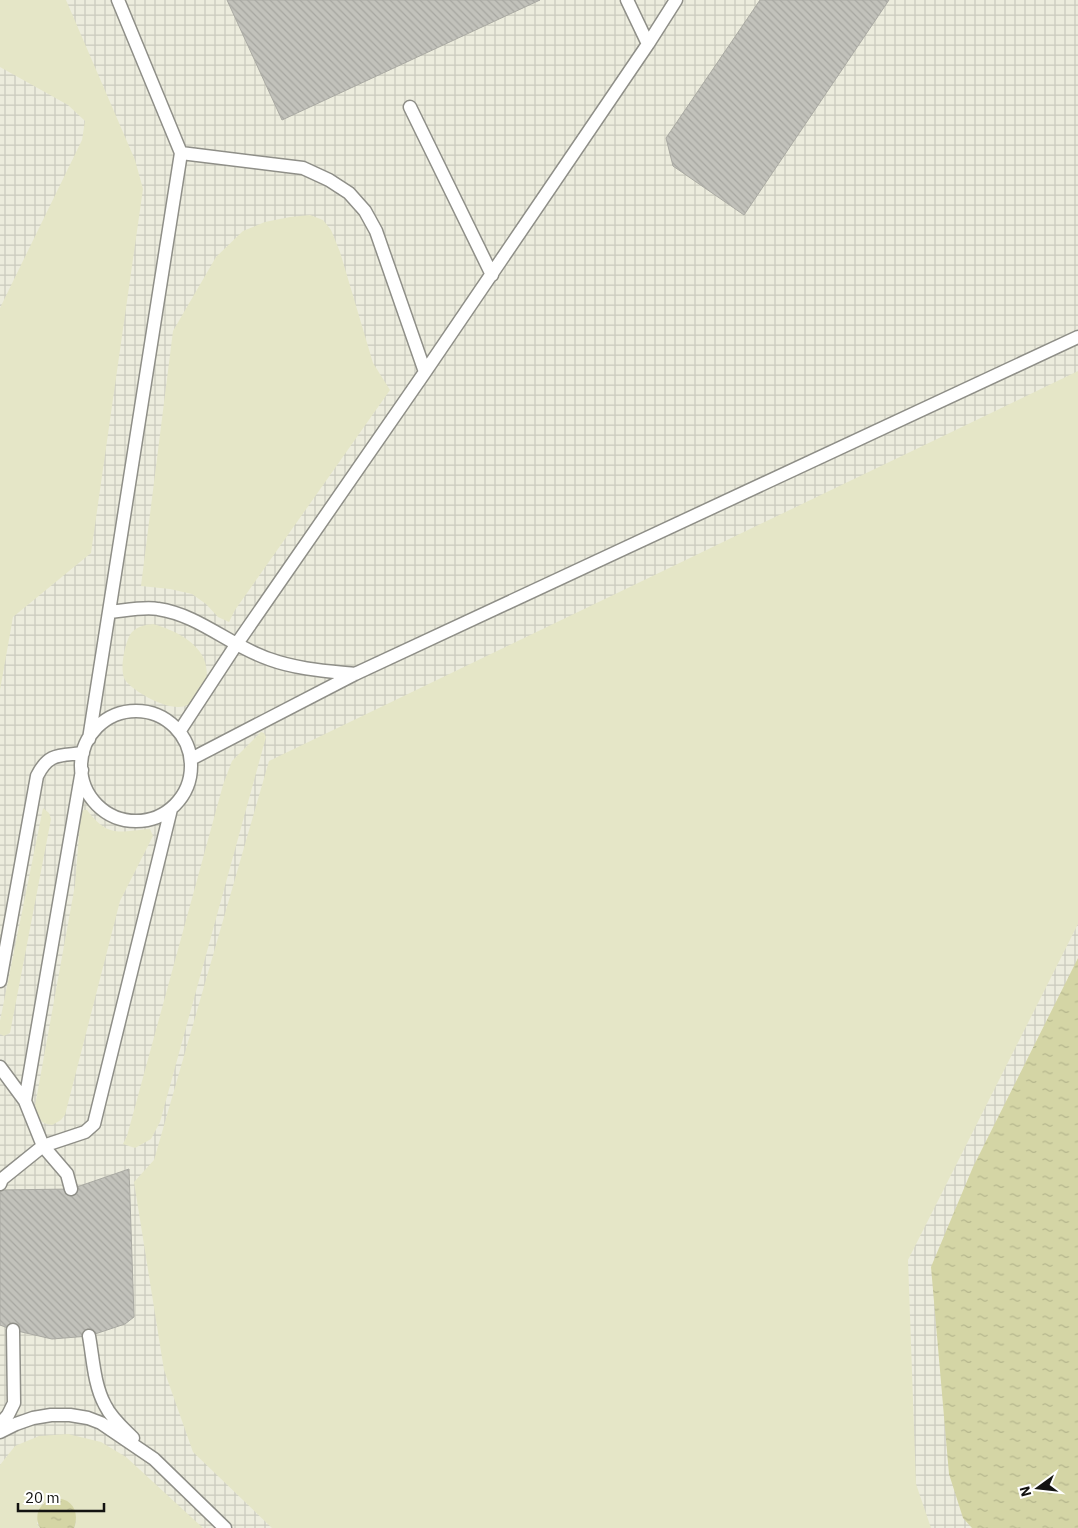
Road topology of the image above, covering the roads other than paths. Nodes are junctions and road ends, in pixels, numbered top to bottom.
1 (118, 0) edge
2 (627, 0) edge
3 (676, 0) edge
4 (648, 44) junction
5 (410, 107) dead end
6 (181, 153) junction
7 (492, 275) junction
8 (1078, 337) edge
9 (426, 372) junction
10 (108, 612) junction
11 (236, 645) junction
12 (355, 674) junction
13 (179, 732) junction
14 (89, 739) junction
15 (83, 753) junction
16 (191, 759) junction
17 (82, 770) junction
18 (171, 810) junction
19 (0, 981) edge
20 (0, 1067) edge
21 (25, 1101) junction
22 (43, 1146) junction
23 (0, 1184) edge
24 (71, 1188) dead end
25 (13, 1330) dead end
26 (89, 1336) dead end
27 (0, 1424) edge
28 (0, 1432) edge
29 (154, 1460) junction
30 (225, 1528) edge

1 - 6 lane
2 - 4 lane
3 - 4 lane
4 - 7 lane
5 - 7 lane
6 - 9 lane
6 - 10 lane
7 - 9 lane
8 - 12 lane
9 - 11 lane
10 - 11 lane
10 - 14 lane
11 - 12 lane
11 - 13 lane
12 - 16 lane
13 - 14 lane
13 - 16 lane
14 - 15 lane
15 - 17 lane
15 - 19 lane
16 - 18 lane
17 - 18 lane
17 - 21 lane
18 - 22 lane
20 - 21 lane
21 - 22 lane
22 - 23 lane
22 - 24 lane
25 - 27 lane
26 - 29 lane
28 - 29 lane
29 - 30 lane

